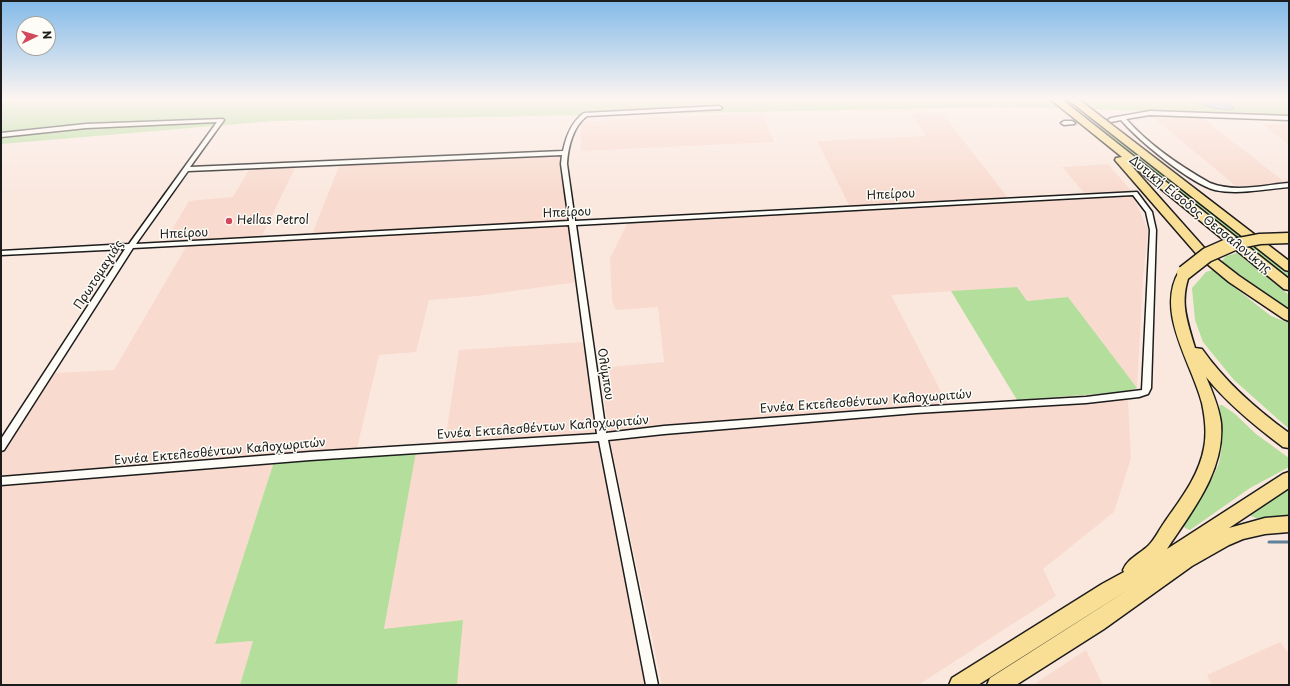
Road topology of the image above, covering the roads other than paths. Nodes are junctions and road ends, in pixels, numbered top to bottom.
1 (48, 130) edge
2 (214, 130) edge
3 (574, 130) edge
4 (1094, 130) edge
5 (1094, 130) edge
6 (1112, 130) tunnel mouth
7 (1134, 130) edge
8 (1, 135) edge
9 (564, 153) junction
10 (185, 169) junction
11 (1289, 185) edge
12 (1186, 188) junction
13 (1135, 193) joint
14 (573, 223) junction
15 (1289, 238) edge
16 (130, 248) junction
17 (1, 253) edge
18 (1289, 255) edge
19 (1289, 267) edge
20 (1289, 286) edge
21 (1288, 316) edge
22 (1186, 335) junction
23 (603, 437) junction
24 (1289, 442) edge
25 (1, 446) edge
26 (1289, 479) edge
27 (1, 481) edge
28 (1289, 524) edge
29 (1109, 590) junction
30 (652, 685) edge
31 (959, 685) edge
32 (996, 685) edge

1 - 8 street, Πρωτομαγιάς
2 - 10 street, Πρωτομαγιάς
3 - 9 street, Ολύμπου
4 - 20 highway, Δυτική Είσοδος Θεσσαλονίκης
5 - 21 highway
6 - 12 highway
7 - 11 street
9 - 10 street
9 - 14 street, Ολύμπου
10 - 16 street, Πρωτομαγιάς
12 - 18 highway
12 - 19 highway, Δυτική Είσοδος Θεσσαλονίκης
13 - 14 street, Ηπείρου
13 - 23 street, Εννέα Εκτελεσθέντων Καλοχωριτών
14 - 16 street, Ηπείρου
14 - 23 street, Ολύμπου
15 - 22 highway, bridge
16 - 17 street, Ηπείρου
16 - 25 street, Πρωτομαγιάς
22 - 24 highway
22 - 29 highway
23 - 27 street, Εννέα Εκτελεσθέντων Καλοχωριτών
23 - 30 street, Ολύμπου
26 - 29 highway
28 - 32 highway
29 - 31 highway

